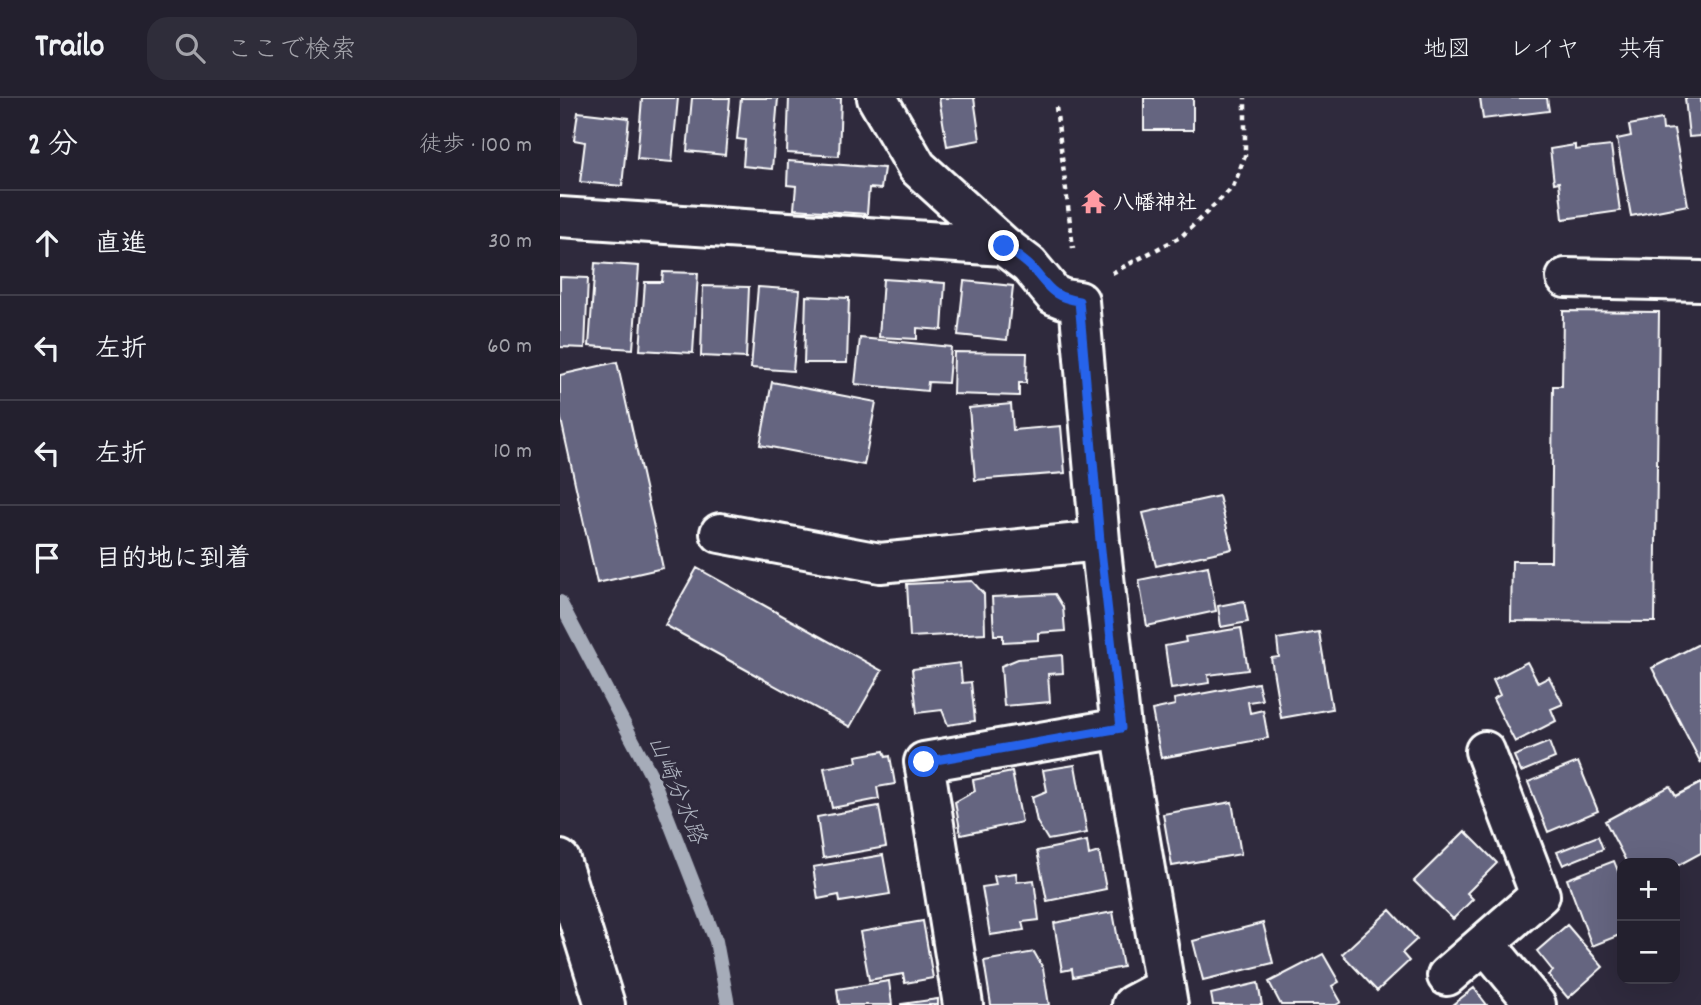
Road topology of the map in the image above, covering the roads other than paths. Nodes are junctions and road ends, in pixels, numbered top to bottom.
1 (877, 98) edge
2 (560, 217) edge
3 (1004, 246) junction
4 (1566, 278) dead end
5 (1701, 281) edge
6 (720, 533) dead end
7 (1100, 541) junction
8 (1121, 728) junction
9 (1485, 751) dead end
10 (560, 860) edge
11 (1485, 943) junction
12 (1447, 975) dead end
13 (1155, 999) edge
14 (605, 1005) edge
15 (963, 1005) edge
16 (1536, 1005) edge

1 - 3 street
2 - 3 street
3 - 7 street
4 - 5 street
6 - 7 street
7 - 8 street
8 - 13 street
8 - 15 street
9 - 11 street
10 - 14 street
11 - 12 street
11 - 16 street

